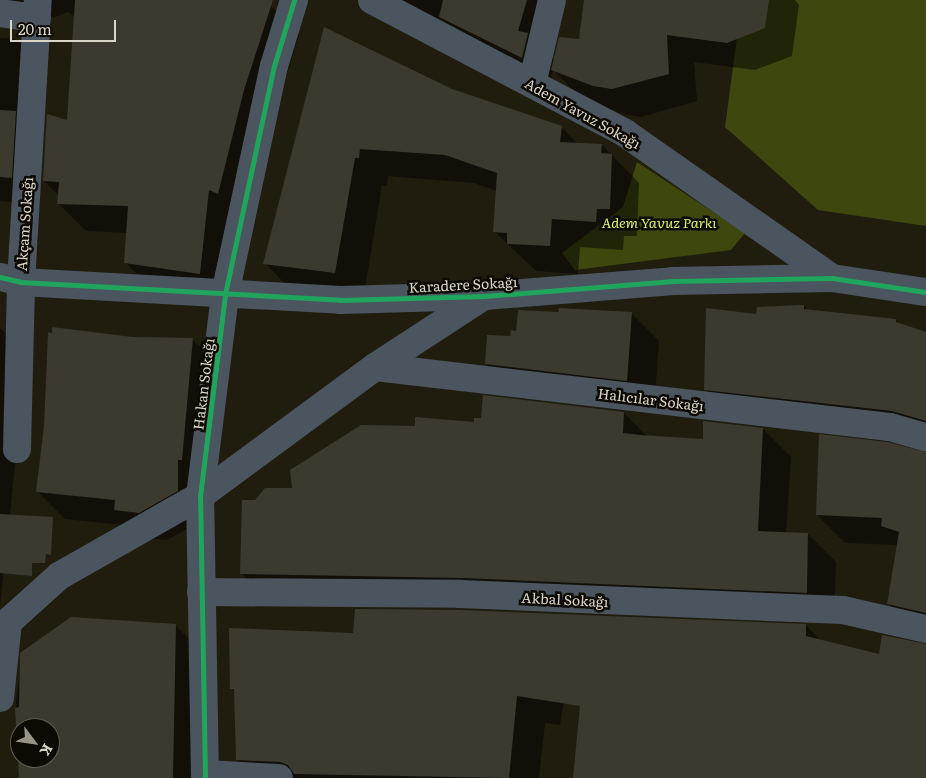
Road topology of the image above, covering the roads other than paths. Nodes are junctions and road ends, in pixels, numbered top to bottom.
1 (294, 0) edge
2 (372, 0) edge
3 (552, 0) edge
4 (38, 9) edge
5 (0, 14) edge
6 (532, 84) junction
7 (832, 278) junction
8 (10, 279) edge
9 (926, 292) edge
10 (225, 294) junction
11 (484, 296) junction
12 (374, 367) junction
13 (926, 437) edge
14 (17, 449) dead end
15 (200, 496) junction
16 (201, 592) junction
17 (926, 629) edge
18 (0, 698) edge
19 (205, 776) edge
20 (279, 778) edge

1 - 10 street, Hakan Sokağı
2 - 6 street, Adem Yavuz Sokağı
3 - 6 street
4 - 5 street
4 - 8 street, Akçam Sokağı
6 - 7 street, Adem Yavuz Sokağı
7 - 9 street, Karadere Sokağı
7 - 11 street, Karadere Sokağı
8 - 10 street, Karadere Sokağı
8 - 14 street, Akçam Sokağı
10 - 11 street, Karadere Sokağı
10 - 15 street, Hakan Sokağı
11 - 12 street
12 - 13 street, Halıcılar Sokağı
12 - 15 street
15 - 16 street, Hakan Sokağı
15 - 18 street
16 - 17 street, Akbal Sokağı
16 - 19 street, Hakan Sokağı
19 - 20 street

